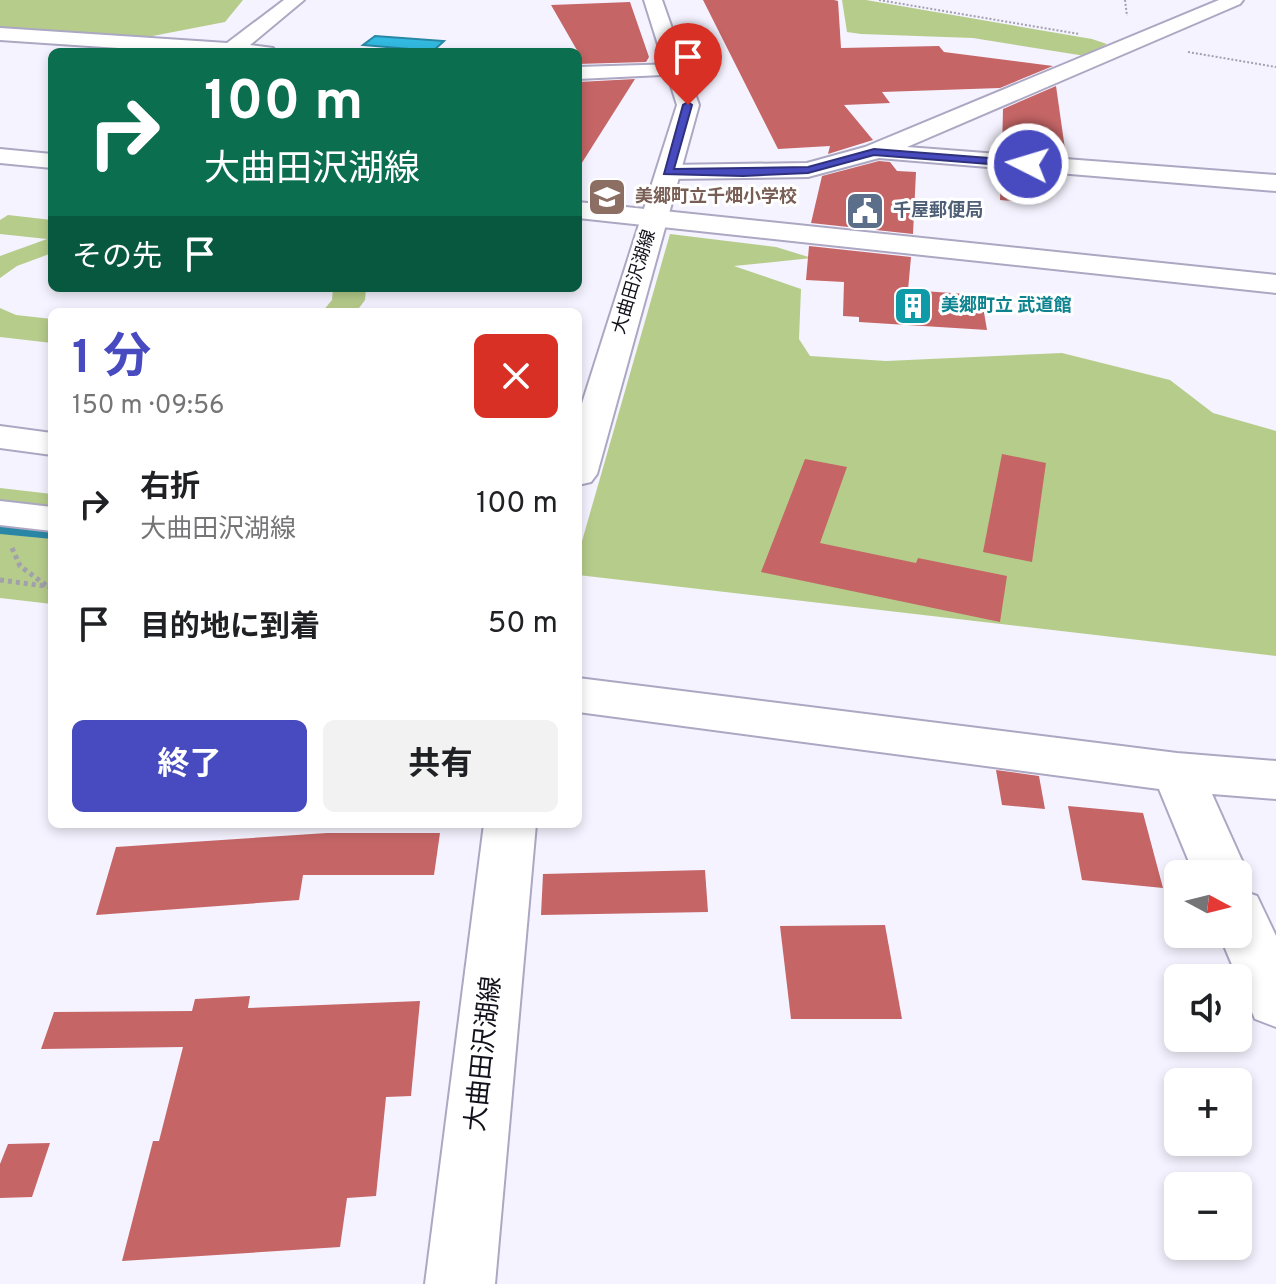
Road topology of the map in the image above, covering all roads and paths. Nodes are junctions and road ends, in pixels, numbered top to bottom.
1 (295, 0) edge
2 (653, 0) edge
3 (1234, 0) edge
4 (0, 34) edge
5 (202, 48) edge
6 (234, 48) edge
7 (676, 70) junction
8 (582, 73) edge
9 (874, 152) junction
10 (0, 156) edge
11 (48, 161) edge
12 (840, 161) junction
13 (668, 172) junction
14 (1276, 183) edge
15 (582, 210) edge
16 (656, 211) junction
17 (1276, 284) edge
18 (0, 437) edge
19 (48, 443) edge
20 (582, 461) edge
21 (48, 520) edge
22 (6, 526) edge
23 (0, 580) edge
24 (48, 585) edge
25 (48, 586) edge
26 (582, 696) edge
27 (1177, 772) junction
28 (1276, 780) edge
29 (510, 828) edge
30 (1215, 860) edge
31 (1252, 945) edge
32 (1276, 1000) edge
33 (460, 1284) edge

1 - 6 street
2 - 7 street, 大曲田沢湖線
3 - 9 street
4 - 5 street
7 - 8 street
7 - 13 street, 大曲田沢湖線
9 - 12 street
9 - 14 street
10 - 11 street
12 - 13 street
12 - 16 street
13 - 16 street, 大曲田沢湖線
15 - 16 street
16 - 17 street
16 - 20 street, 大曲田沢湖線
18 - 19 street
21 - 22 street
22 - 24 path
23 - 25 path
26 - 27 street
27 - 28 street
27 - 30 street
29 - 33 street, 大曲田沢湖線
31 - 32 street

